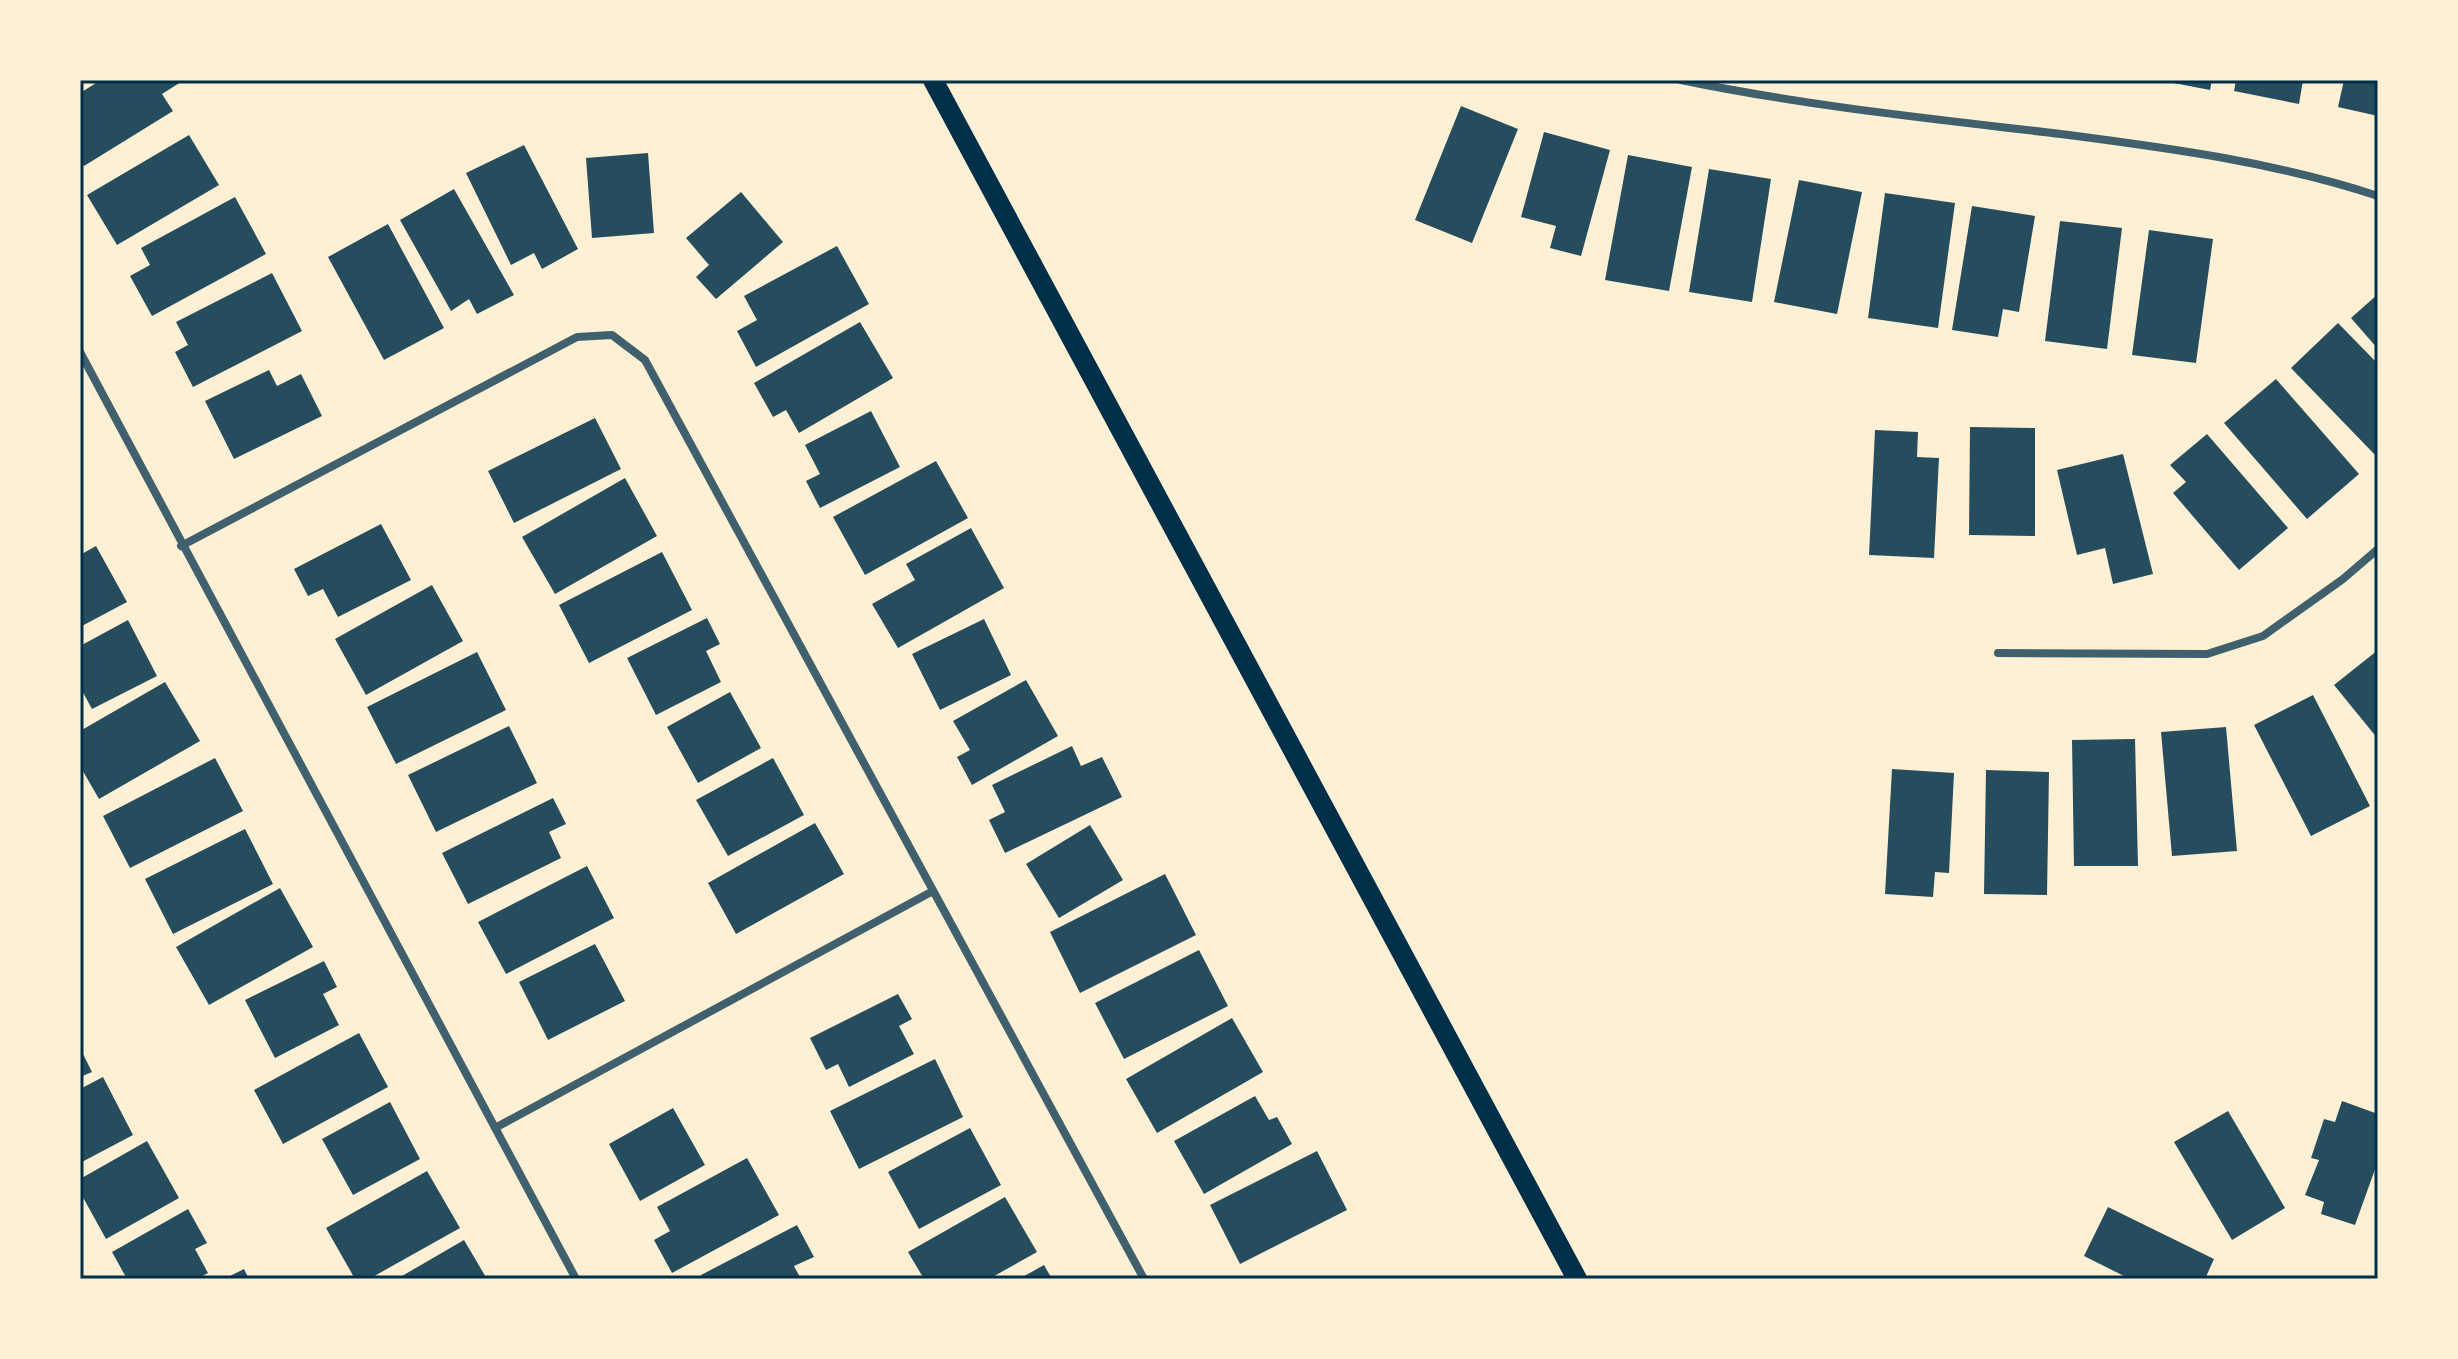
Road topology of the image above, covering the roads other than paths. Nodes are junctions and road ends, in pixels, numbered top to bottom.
1 (933, 80) edge
2 (1681, 80) edge
3 (2378, 196) edge
4 (80, 352) edge
5 (181, 546) junction
6 (2378, 549) edge
7 (1998, 653) dead end
8 (933, 891) junction
9 (495, 1128) junction
10 (576, 1279) edge
11 (1144, 1279) edge
12 (1577, 1279) edge

1 - 12 main road
2 - 3 street
4 - 5 street
5 - 8 street
5 - 9 street
6 - 7 street
8 - 9 street
8 - 11 street
9 - 10 street

